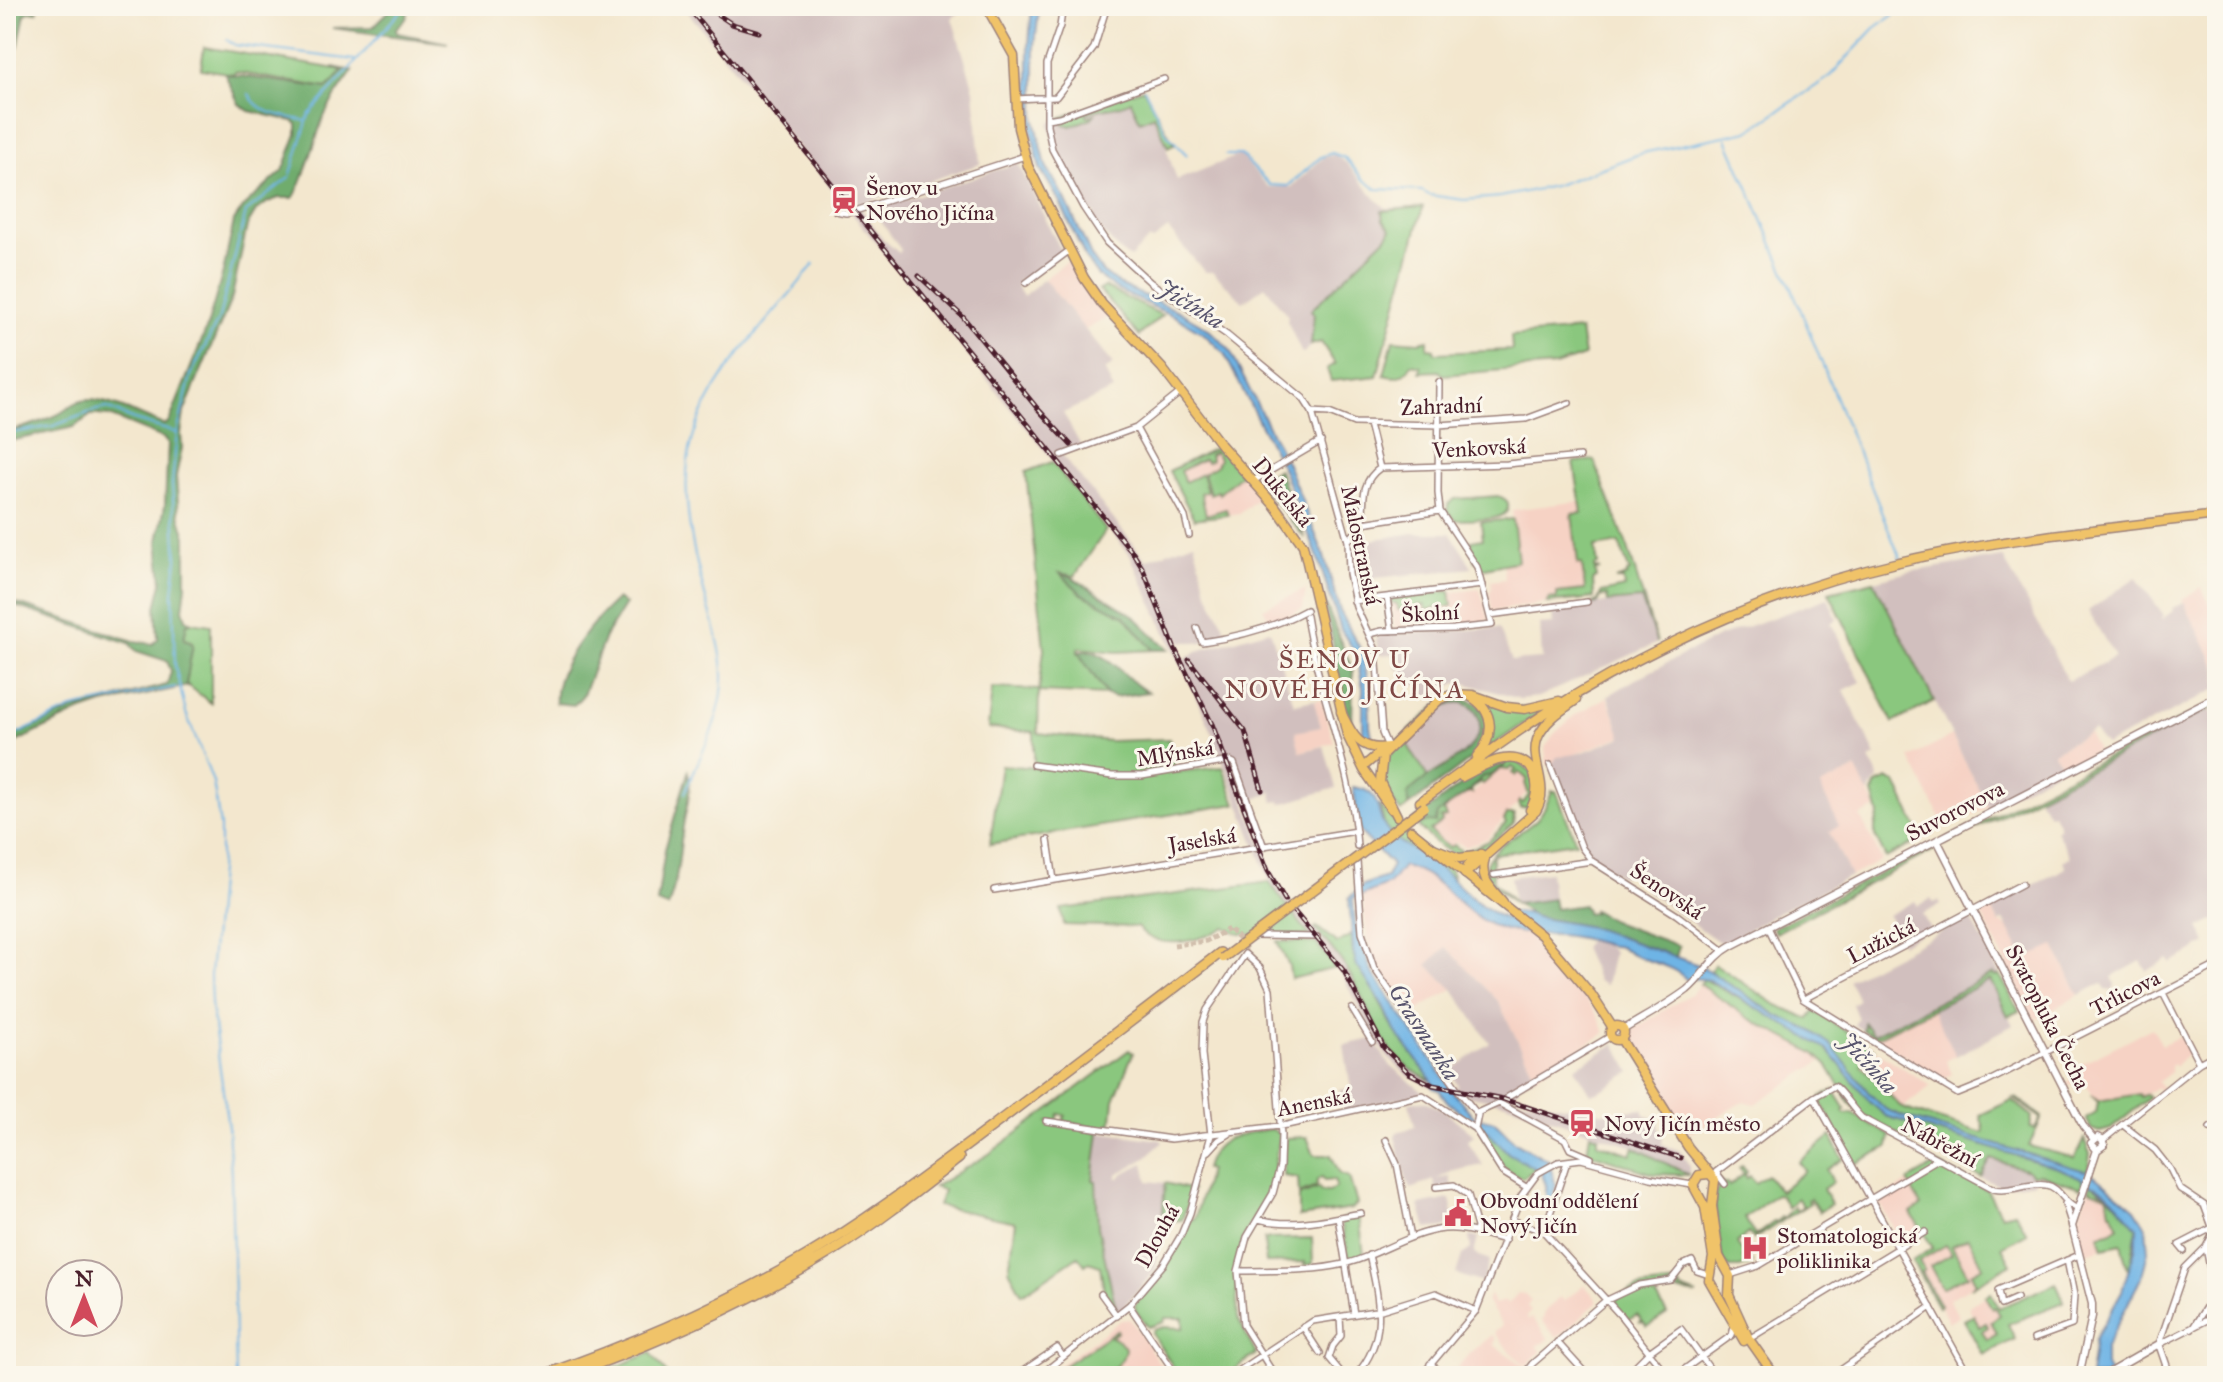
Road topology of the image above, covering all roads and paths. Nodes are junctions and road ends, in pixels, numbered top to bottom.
1 (986, 6) edge
2 (1063, 6) edge
3 (1107, 6) edge
4 (1164, 79) dead end
5 (1020, 99) junction
6 (1046, 99) junction
7 (1047, 119) junction
8 (1025, 156) junction
9 (836, 211) dead end
10 (1070, 250) junction
11 (1026, 283) dead end
12 (1439, 382) dead end
13 (1181, 392) junction
14 (1569, 403) dead end
15 (1312, 412) junction
16 (1369, 423) junction
17 (1439, 425) junction
18 (1136, 428) junction
19 (1321, 441) junction
20 (1062, 455) dead end
21 (1580, 457) dead end
22 (1438, 465) junction
23 (1380, 468) junction
24 (1253, 481) junction
25 (1440, 511) junction
26 (2217, 517) edge
27 (1363, 523) junction
28 (1189, 535) dead end
29 (1348, 541) junction
30 (1482, 585) junction
31 (1387, 597) junction
32 (1354, 601) junction
33 (1587, 602) dead end
34 (1318, 608) junction
35 (1304, 613) junction
36 (1490, 615) junction
37 (1197, 628) dead end
38 (1392, 631) junction
39 (1370, 634) junction
40 (1463, 694) junction
41 (2217, 696) edge
42 (1576, 697) junction
43 (1341, 712) junction
44 (1385, 750) junction
45 (1033, 765) dead end
46 (1550, 765) dead end
47 (1363, 769) junction
48 (1461, 775) junction
49 (1411, 830) dead end
50 (1356, 831) junction
51 (1048, 840) dead end
52 (1937, 840) junction
53 (1357, 846) dead end
54 (1264, 847) junction
55 (1431, 847) junction
56 (1488, 851) junction
57 (1357, 861) dead end
58 (1592, 861) junction
59 (1465, 874) junction
60 (1494, 875) dead end
61 (1054, 880) junction
62 (2022, 884) dead end
63 (994, 890) dead end
64 (1503, 902) junction
65 (1974, 911) junction
66 (1768, 927) junction
67 (1253, 936) dead end
68 (1317, 937) dead end
69 (1723, 950) junction
70 (1222, 956) junction
71 (2217, 965) edge
72 (2163, 992) junction
73 (1803, 999) junction
74 (1352, 1009) dead end
75 (1617, 1033) junction
76 (1372, 1042) dead end
77 (2045, 1052) junction
78 (2217, 1053) edge
79 (2199, 1063) junction
80 (1508, 1097) dead end
81 (1814, 1097) junction
82 (1662, 1107) junction
83 (1477, 1119) junction
84 (1046, 1121) dead end
85 (2217, 1123) edge
86 (2123, 1125) junction
87 (1280, 1126) junction
88 (2210, 1128) dead end
89 (1235, 1132) junction
90 (1211, 1135) junction
91 (2093, 1138) junction
92 (1386, 1140) dead end
93 (2103, 1140) junction
94 (2097, 1150) junction
95 (1205, 1158) junction
96 (1574, 1159) junction
97 (1937, 1159) junction
98 (1595, 1161) junction
99 (1550, 1165) junction
100 (1710, 1174) junction
101 (1562, 1178) junction
102 (1695, 1181) junction
103 (1725, 1184) dead end
104 (1436, 1187) dead end
105 (1526, 1187) junction
106 (1714, 1193) junction
107 (1701, 1196) junction
108 (1871, 1198) junction
109 (2064, 1199) junction
110 (2076, 1208) junction
111 (1361, 1213) dead end
112 (1336, 1218) junction
113 (1258, 1219) junction
114 (1512, 1220) junction
115 (2072, 1226) junction
116 (2214, 1231) edge
117 (1544, 1232) junction
118 (1925, 1232) dead end
119 (1476, 1233) junction
120 (1411, 1237) junction
121 (1505, 1240) junction
122 (2206, 1247) junction
123 (1898, 1249) junction
124 (2184, 1251) dead end
125 (1369, 1255) junction
126 (2079, 1255) junction
127 (2067, 1260) junction
128 (1346, 1264) junction
129 (1238, 1271) junction
130 (1710, 1273) junction
131 (1728, 1275) junction
132 (1715, 1288) junction
133 (1101, 1294) dead end
134 (2017, 1298) dead end
135 (1605, 1301) junction
136 (1129, 1305) junction
137 (1725, 1306) junction
138 (1931, 1307) junction
139 (1381, 1310) junction
140 (1476, 1311) junction
141 (1354, 1314) junction
142 (2217, 1315) edge
143 (1117, 1316) junction
144 (1340, 1317) junction
145 (1303, 1327) junction
146 (2192, 1329) junction
147 (1749, 1339) junction
148 (2034, 1339) dead end
149 (1557, 1342) junction
150 (2159, 1344) junction
151 (1649, 1352) junction
152 (1320, 1353) dead end
153 (1261, 1355) junction
154 (1063, 1357) junction
155 (1701, 1357) junction
156 (1430, 1364) junction
157 (2121, 1367) junction
158 (2107, 1374) edge
159 (1017, 1375) edge
160 (1445, 1375) edge
161 (541, 1376) edge
162 (565, 1376) edge
163 (1039, 1376) edge
164 (1177, 1376) edge
165 (1230, 1376) edge
166 (1275, 1376) edge
167 (1344, 1376) edge
168 (1355, 1376) edge
169 (1421, 1376) edge
170 (1523, 1376) edge
171 (1588, 1376) edge
172 (1625, 1376) edge
173 (1668, 1376) edge
174 (1675, 1376) edge
175 (1715, 1376) edge
176 (1772, 1376) edge
177 (1832, 1376) edge
178 (1969, 1376) edge
179 (2079, 1376) edge
180 (2124, 1376) edge
181 (2170, 1376) edge

1 - 5 main road, Dukelská
2 - 6 street, Malostranská
3 - 6 street
4 - 7 street
5 - 6 street
5 - 8 main road, Dukelská
6 - 7 street, Malostranská
7 - 15 street, Malostranská
8 - 9 street
8 - 10 main road, Dukelská
10 - 11 street
10 - 13 main road, Dukelská
12 - 17 street
13 - 18 street
13 - 24 main road, Dukelská
14 - 17 street, Zahradní
15 - 16 street, Zahradní
15 - 19 street, Malostranská
16 - 17 street, Zahradní
16 - 23 street
17 - 22 street
18 - 20 street
18 - 28 street
19 - 24 street
19 - 29 street, Malostranská
21 - 22 street, Venkovská
22 - 23 street, Venkovská
22 - 25 street
23 - 27 street
24 - 34 main road, Dukelská
25 - 27 street
25 - 30 street
26 - 42 main road
27 - 29 street
29 - 32 street, Malostranská
30 - 31 street
30 - 36 street
31 - 32 street
31 - 38 street
32 - 39 street, Malostranská
33 - 36 street, Školní
34 - 35 street
34 - 43 main road, Dukelská
35 - 37 street
35 - 50 street
36 - 38 street, Školní
38 - 39 street, Školní
39 - 44 street, Malostranská
40 - 42 main road
40 - 44 main road
40 - 48 main road
41 - 52 street, Suvorovova
42 - 48 main road
42 - 56 main road
43 - 44 main road
43 - 47 main road
44 - 47 main road
44 - 47 main road
45 - 54 street, Mlýnská
46 - 58 street, Šenovská
48 - 56 main road
48 - 70 main road, bridge
49 - 55 main road
50 - 53 street
50 - 54 street, Jaselská
51 - 61 street
52 - 65 street, Svatopluka Čecha
52 - 66 street, Suvorovova
54 - 61 street, Jaselská
55 - 56 main road
55 - 59 main road
56 - 59 main road
56 - 64 main road
57 - 83 street
58 - 60 street
58 - 69 street, Šenovská
59 - 64 main road
61 - 63 street, Jaselská
62 - 65 street
64 - 75 main road
65 - 73 street, Lužická
65 - 77 street, Svatopluka Čecha
66 - 69 street, Suvorovova
66 - 73 street
67 - 68 street
69 - 75 street, Suvorovova
70 - 161 highway
70 - 162 highway
71 - 72 street, Trlicova
72 - 77 street, Trlicova
72 - 79 street
73 - 77 street, Trlicova
74 - 76 street
75 - 80 street
75 - 82 main road
77 - 91 street, Svatopluka Čecha
78 - 79 street
79 - 86 street
81 - 97 street, Nábřežní
81 - 103 street
81 - 108 street
82 - 100 main road
82 - 102 main road
83 - 87 street, Anenská
83 - 98 street
83 - 105 street
84 - 90 street, Anenská
85 - 88 street
86 - 93 street
86 - 116 street
87 - 89 street, Anenská
87 - 90 street
87 - 113 street
89 - 90 street, Anenská
89 - 95 street
90 - 95 street, Dlouhá
91 - 93 street
91 - 94 street
92 - 120 street
93 - 94 street
94 - 110 street
95 - 136 street, Dlouhá
96 - 98 street
96 - 99 street
96 - 101 street
97 - 108 street
97 - 109 street, Nábřežní
98 - 102 street
99 - 101 street
99 - 105 street
100 - 102 main road
100 - 106 main road
101 - 117 street
102 - 107 main road
104 - 119 street
105 - 114 street
106 - 107 main road
106 - 131 main road
107 - 130 main road
108 - 123 street
108 - 131 street
109 - 110 street, Nábřežní
109 - 115 street
110 - 115 street
111 - 112 street
112 - 113 street
112 - 128 street
113 - 129 street
114 - 117 street
114 - 121 street
115 - 126 street
116 - 122 street
116 - 124 street
117 - 135 street
118 - 123 street
119 - 120 street
119 - 121 street
120 - 125 street
121 - 140 street
122 - 146 street
122 - 150 street
123 - 138 street
123 - 147 street
125 - 128 street
125 - 139 street
126 - 127 street
126 - 179 street
127 - 134 street
127 - 148 street
128 - 129 street
128 - 141 street
129 - 153 street
130 - 131 main road
130 - 132 main road
130 - 135 street
131 - 132 main road
131 - 147 main road
132 - 137 main road
133 - 143 street
135 - 149 street
135 - 151 street
136 - 143 street, Dlouhá
136 - 164 street
137 - 155 street
137 - 176 main road
138 - 177 street
138 - 178 street
139 - 140 street
139 - 141 street
139 - 168 street
140 - 156 street
141 - 144 street
142 - 146 street
143 - 154 street, Dlouhá
144 - 145 street
144 - 167 street
145 - 152 street
145 - 153 street
146 - 150 street
147 - 176 main road
149 - 170 street
149 - 171 street
150 - 157 street
150 - 181 street
151 - 155 street
151 - 172 street
151 - 173 street
153 - 165 street
153 - 166 street
154 - 159 street, Dlouhá
154 - 163 street, Dlouhá
155 - 174 street
155 - 175 street
156 - 160 street
156 - 169 street
157 - 158 street
157 - 180 street

